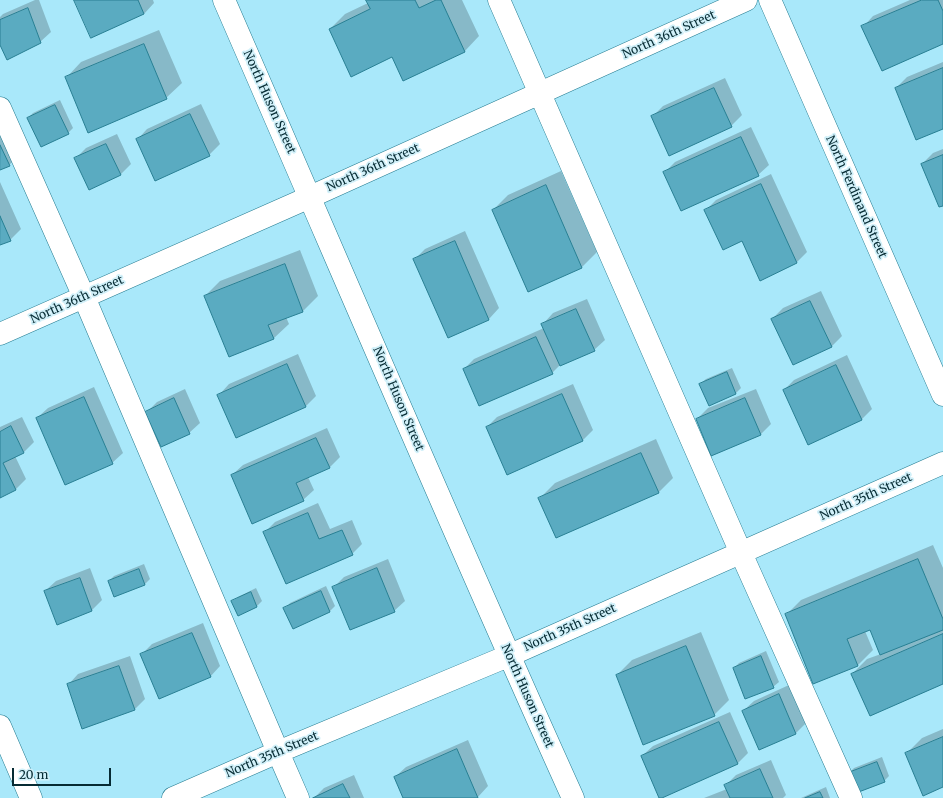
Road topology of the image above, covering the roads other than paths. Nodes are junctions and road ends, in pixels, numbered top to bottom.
1 (224, 0) edge
2 (499, 0) edge
3 (746, 0) edge
4 (770, 0) edge
5 (540, 92) junction
6 (0, 108) edge
7 (310, 197) junction
8 (84, 297) junction
9 (0, 334) edge
10 (943, 395) edge
11 (943, 463) edge
12 (741, 553) junction
13 (508, 656) junction
14 (0, 726) edge
15 (278, 752) junction
16 (31, 798) edge
17 (173, 798) edge
18 (298, 798) edge
19 (573, 798) edge
20 (851, 798) edge

1 - 7 street, North Huson Street
2 - 5 street
3 - 5 street, North 36th Street
4 - 10 street, North Ferdinand Street
5 - 7 street, North 36th Street
5 - 12 street
6 - 8 street
7 - 8 street, North 36th Street
7 - 13 street, North Huson Street
8 - 9 street, North 36th Street
8 - 15 street
11 - 12 street, North 35th Street
12 - 13 street, North 35th Street
12 - 20 street
13 - 15 street, North 35th Street
13 - 19 street, North Huson Street
14 - 16 street
15 - 17 street, North 35th Street
15 - 18 street

